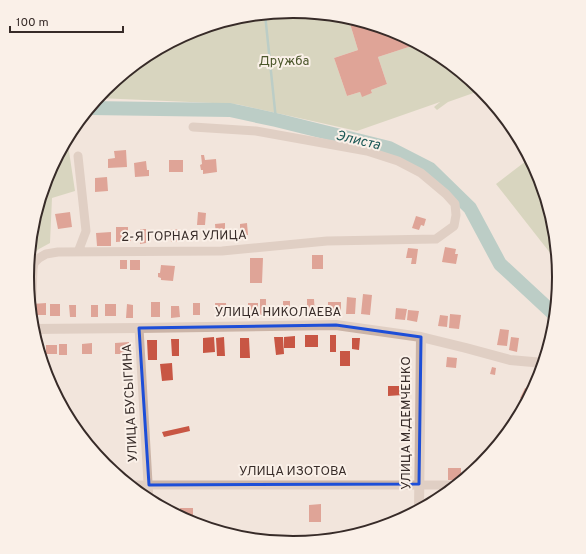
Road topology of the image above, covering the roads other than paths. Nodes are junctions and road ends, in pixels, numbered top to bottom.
1 (193, 127) dead end
2 (78, 156) dead end
3 (78, 252) junction
4 (35, 262) edge
5 (139, 328) junction
6 (39, 329) edge
7 (421, 337) junction
8 (537, 362) edge
9 (419, 484) junction
10 (139, 485) edge
11 (149, 485) junction
12 (447, 485) edge
13 (149, 492) edge
14 (419, 503) edge

1 - 3 street, 2-Я ГОРНАЯ УЛИЦА
2 - 3 street
3 - 4 street, 2-Я ГОРНАЯ УЛИЦА
5 - 6 street, УЛИЦА НИКОЛАЕВА
5 - 7 street, УЛИЦА НИКОЛАЕВА
5 - 11 street, УЛИЦА БУСЫГИНА
7 - 8 street, УЛИЦА НИКОЛАЕВА
7 - 9 street, УЛИЦА М.ДЕМЧЕНКО
9 - 11 street, УЛИЦА ИЗОТОВА
9 - 12 street, УЛИЦА ИЗОТОВА
9 - 14 street, УЛИЦА М.ДЕМЧЕНКО
10 - 11 street, УЛИЦА ИЗОТОВА
11 - 13 street, УЛИЦА БУСЫГИНА

